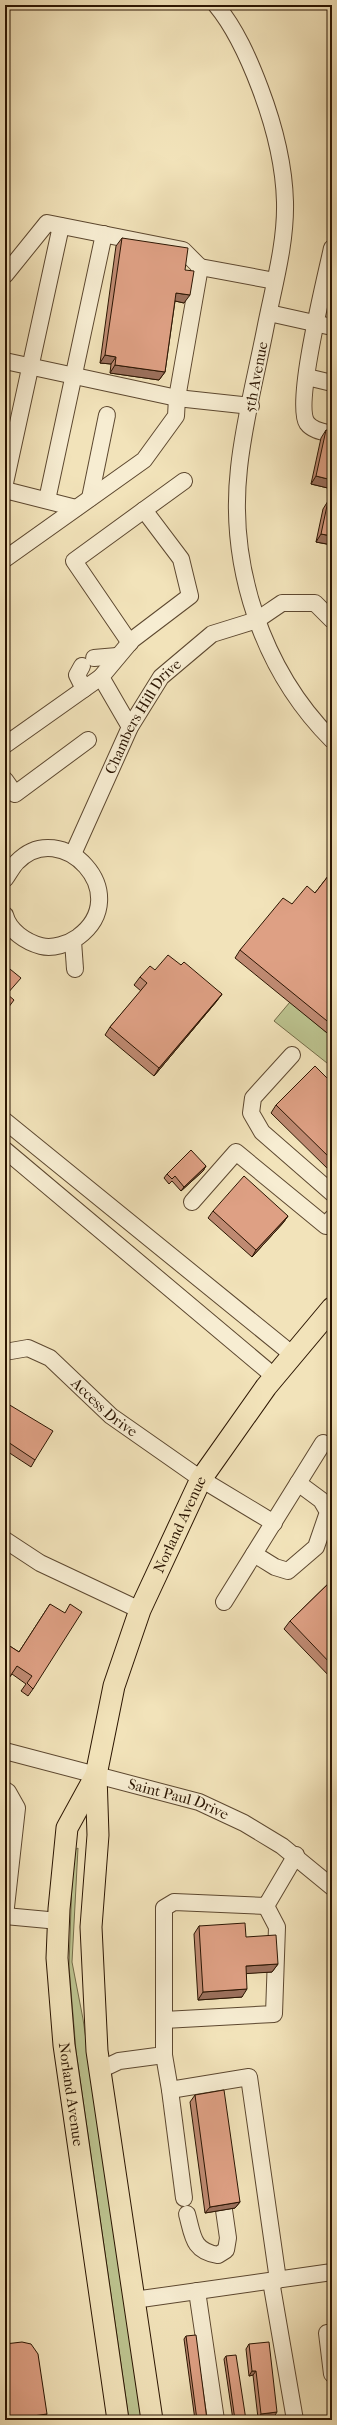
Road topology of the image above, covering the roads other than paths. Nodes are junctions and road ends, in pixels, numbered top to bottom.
1 (216, 5) edge
2 (54, 225) junction
3 (104, 234) junction
4 (332, 248) edge
5 (200, 267) junction
6 (5, 275) edge
7 (275, 281) junction
8 (269, 313) junction
9 (316, 324) junction
10 (332, 328) edge
11 (5, 361) edge
12 (32, 367) junction
13 (74, 376) junction
14 (307, 377) junction
15 (332, 384) edge
16 (177, 398) junction
17 (251, 406) junction
18 (107, 415) dead end
19 (332, 434) edge
20 (184, 481) dead end
21 (5, 483) edge
22 (5, 490) edge
23 (90, 498) junction
24 (47, 500) junction
25 (76, 508) junction
26 (144, 510) junction
27 (5, 559) edge
28 (257, 620) junction
29 (332, 620) edge
30 (130, 643) junction
31 (117, 656) junction
32 (101, 677) junction
33 (84, 689) junction
34 (130, 727) junction
35 (88, 740) dead end
36 (332, 740) edge
37 (5, 745) edge
38 (5, 780) edge
39 (73, 854) junction
40 (5, 879) edge
41 (5, 915) edge
42 (73, 941) junction
43 (75, 969) dead end
44 (292, 1055) dead end
45 (5, 1121) edge
46 (5, 1150) edge
47 (332, 1193) edge
48 (192, 1202) dead end
49 (332, 1218) edge
50 (332, 1308) edge
51 (5, 1352) edge
52 (293, 1355) junction
53 (275, 1376) junction
54 (323, 1443) dead end
55 (201, 1479) junction
56 (298, 1483) junction
57 (274, 1523) junction
58 (5, 1540) edge
59 (254, 1554) junction
60 (224, 1602) dead end
61 (140, 1610) junction
62 (5, 1751) edge
63 (96, 1775) junction
64 (5, 1790) edge
65 (296, 1856) junction
66 (332, 1887) edge
67 (266, 1906) junction
68 (5, 1916) edge
69 (59, 1921) junction
70 (164, 2020) junction
71 (164, 2055) junction
72 (100, 2070) junction
73 (170, 2090) junction
74 (224, 2210) edge
75 (332, 2272) edge
76 (274, 2280) junction
77 (197, 2291) junction
78 (134, 2300) junction
79 (327, 2332) dead end
80 (332, 2374) edge
81 (118, 2420) edge
82 (152, 2420) edge
83 (216, 2420) edge
84 (295, 2420) edge

1 - 7 street, 5th Avenue
2 - 3 street
2 - 6 street
2 - 12 street
3 - 5 street
3 - 13 street
4 - 9 street
5 - 7 street
5 - 16 street
7 - 8 street, 5th Avenue
8 - 9 street
8 - 17 street, 5th Avenue
9 - 10 street
9 - 14 street
11 - 12 street
12 - 13 street
12 - 21 street
13 - 16 street
13 - 24 street
14 - 15 street
14 - 19 street
16 - 17 street
16 - 23 street
17 - 28 street, 5th Avenue
18 - 23 street
20 - 26 street
22 - 24 street
23 - 25 street
24 - 25 street
25 - 27 street
26 - 30 street
26 - 30 street
28 - 29 street, Chambers Hill Drive
28 - 34 street, Chambers Hill Drive
28 - 36 street, 5th Avenue
30 - 31 street
31 - 32 street
31 - 33 street
32 - 33 street
32 - 34 street
33 - 37 street
34 - 39 street, Chambers Hill Drive
35 - 38 street
39 - 40 street
39 - 42 street
41 - 42 street
42 - 43 street
44 - 47 street
45 - 52 street
46 - 53 street
48 - 49 street
50 - 52 main road, Norland Avenue
51 - 55 street, Access Drive
52 - 53 main road, Norland Avenue
53 - 55 main road, Norland Avenue
54 - 56 street
55 - 57 street, Access Drive
55 - 61 main road, Norland Avenue
56 - 57 street
56 - 59 street
57 - 59 street
58 - 61 street
59 - 60 street
61 - 63 main road, Norland Avenue
62 - 63 street, Saint Paul Drive
63 - 65 street, Saint Paul Drive
63 - 69 main road, Norland Avenue
63 - 72 main road, Norland Avenue
64 - 68 street
65 - 66 street, Saint Paul Drive
65 - 67 street
67 - 70 street
67 - 70 street
68 - 69 street
69 - 81 main road, Norland Avenue
70 - 71 street
71 - 72 street
71 - 73 street
72 - 78 main road, Norland Avenue
73 - 74 street
73 - 76 street
75 - 76 street
76 - 77 street
76 - 84 street
77 - 78 street
77 - 83 street
78 - 82 main road, Norland Avenue
79 - 80 street

